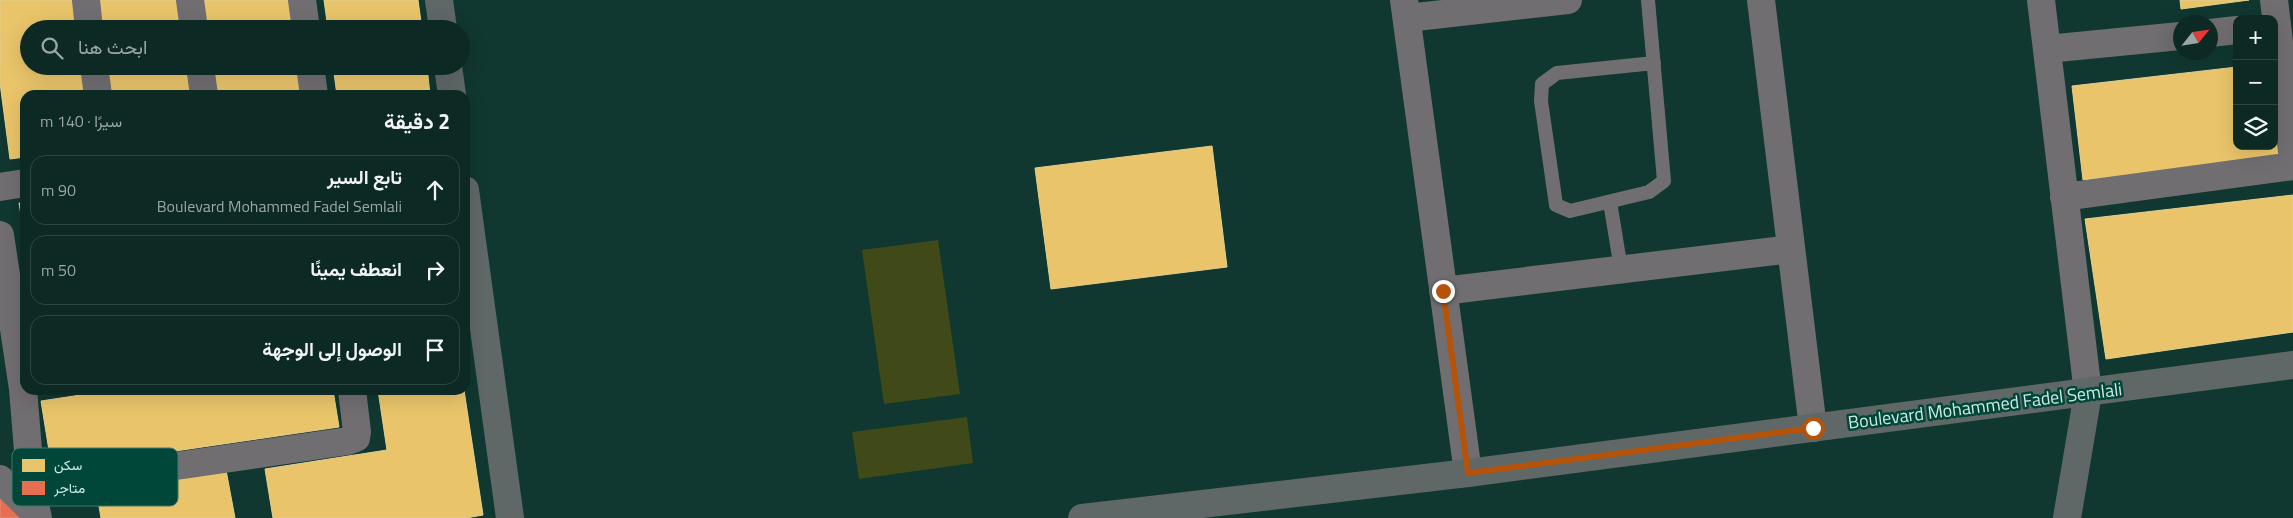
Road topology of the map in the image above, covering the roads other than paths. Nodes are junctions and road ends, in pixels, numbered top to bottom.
1 (86, 0) edge
2 (190, 0) edge
3 (302, 0) edge
4 (439, 0) edge
5 (1568, 0) edge
6 (1648, 0) edge
7 (1762, 0) edge
8 (2041, 0) edge
9 (1405, 9) edge
10 (88, 20) edge
11 (193, 20) edge
12 (305, 20) edge
13 (442, 20) edge
14 (2233, 30) edge
15 (2218, 32) edge
16 (2173, 37) edge
17 (2278, 42) edge
18 (2047, 49) junction
19 (1654, 63) junction
20 (95, 75) edge
21 (201, 75) edge
22 (311, 75) edge
23 (449, 75) edge
24 (97, 90) edge
25 (203, 90) edge
26 (313, 90) edge
27 (451, 90) edge
28 (2293, 160) edge
29 (2293, 166) edge
30 (20, 184) edge
31 (0, 187) edge
32 (2064, 197) junction
33 (1610, 202) junction
34 (0, 235) edge
35 (1791, 249) junction
36 (470, 268) edge
37 (1621, 268) junction
38 (1443, 291) junction
39 (17, 293) edge
40 (473, 314) edge
41 (20, 334) edge
42 (2293, 365) edge
43 (2088, 393) junction
44 (24, 395) edge
45 (353, 395) edge
46 (1813, 428) junction
47 (28, 448) edge
48 (178, 466) edge
49 (1468, 473) junction
50 (0, 479) edge
51 (12, 491) edge
52 (26, 506) edge
53 (37, 517) edge
54 (510, 518) edge
55 (1082, 518) edge
56 (2067, 518) edge

1 - 10 street
2 - 11 street
3 - 12 street
4 - 13 street
5 - 9 street
6 - 19 lane
7 - 35 street
8 - 18 street
9 - 38 street
14 - 15 street
16 - 18 street
17 - 28 street
18 - 32 street
19 - 33 lane
19 - 33 lane
20 - 24 street
21 - 25 street
22 - 26 street
23 - 27 street
29 - 32 street
30 - 31 street
32 - 43 street
33 - 37 lane
34 - 39 street
35 - 37 street
35 - 46 street
36 - 40 street
37 - 38 street
38 - 49 street
39 - 41 street
40 - 54 street
42 - 43 street, Boulevard Mohammed Fadel Semlali
43 - 46 street, Boulevard Mohammed Fadel Semlali
43 - 56 street
44 - 47 street
45 - 48 street
46 - 49 street, Boulevard Mohammed Fadel Semlali
49 - 55 street, Boulevard Mohammed Fadel Semlali
50 - 51 street
52 - 53 street

